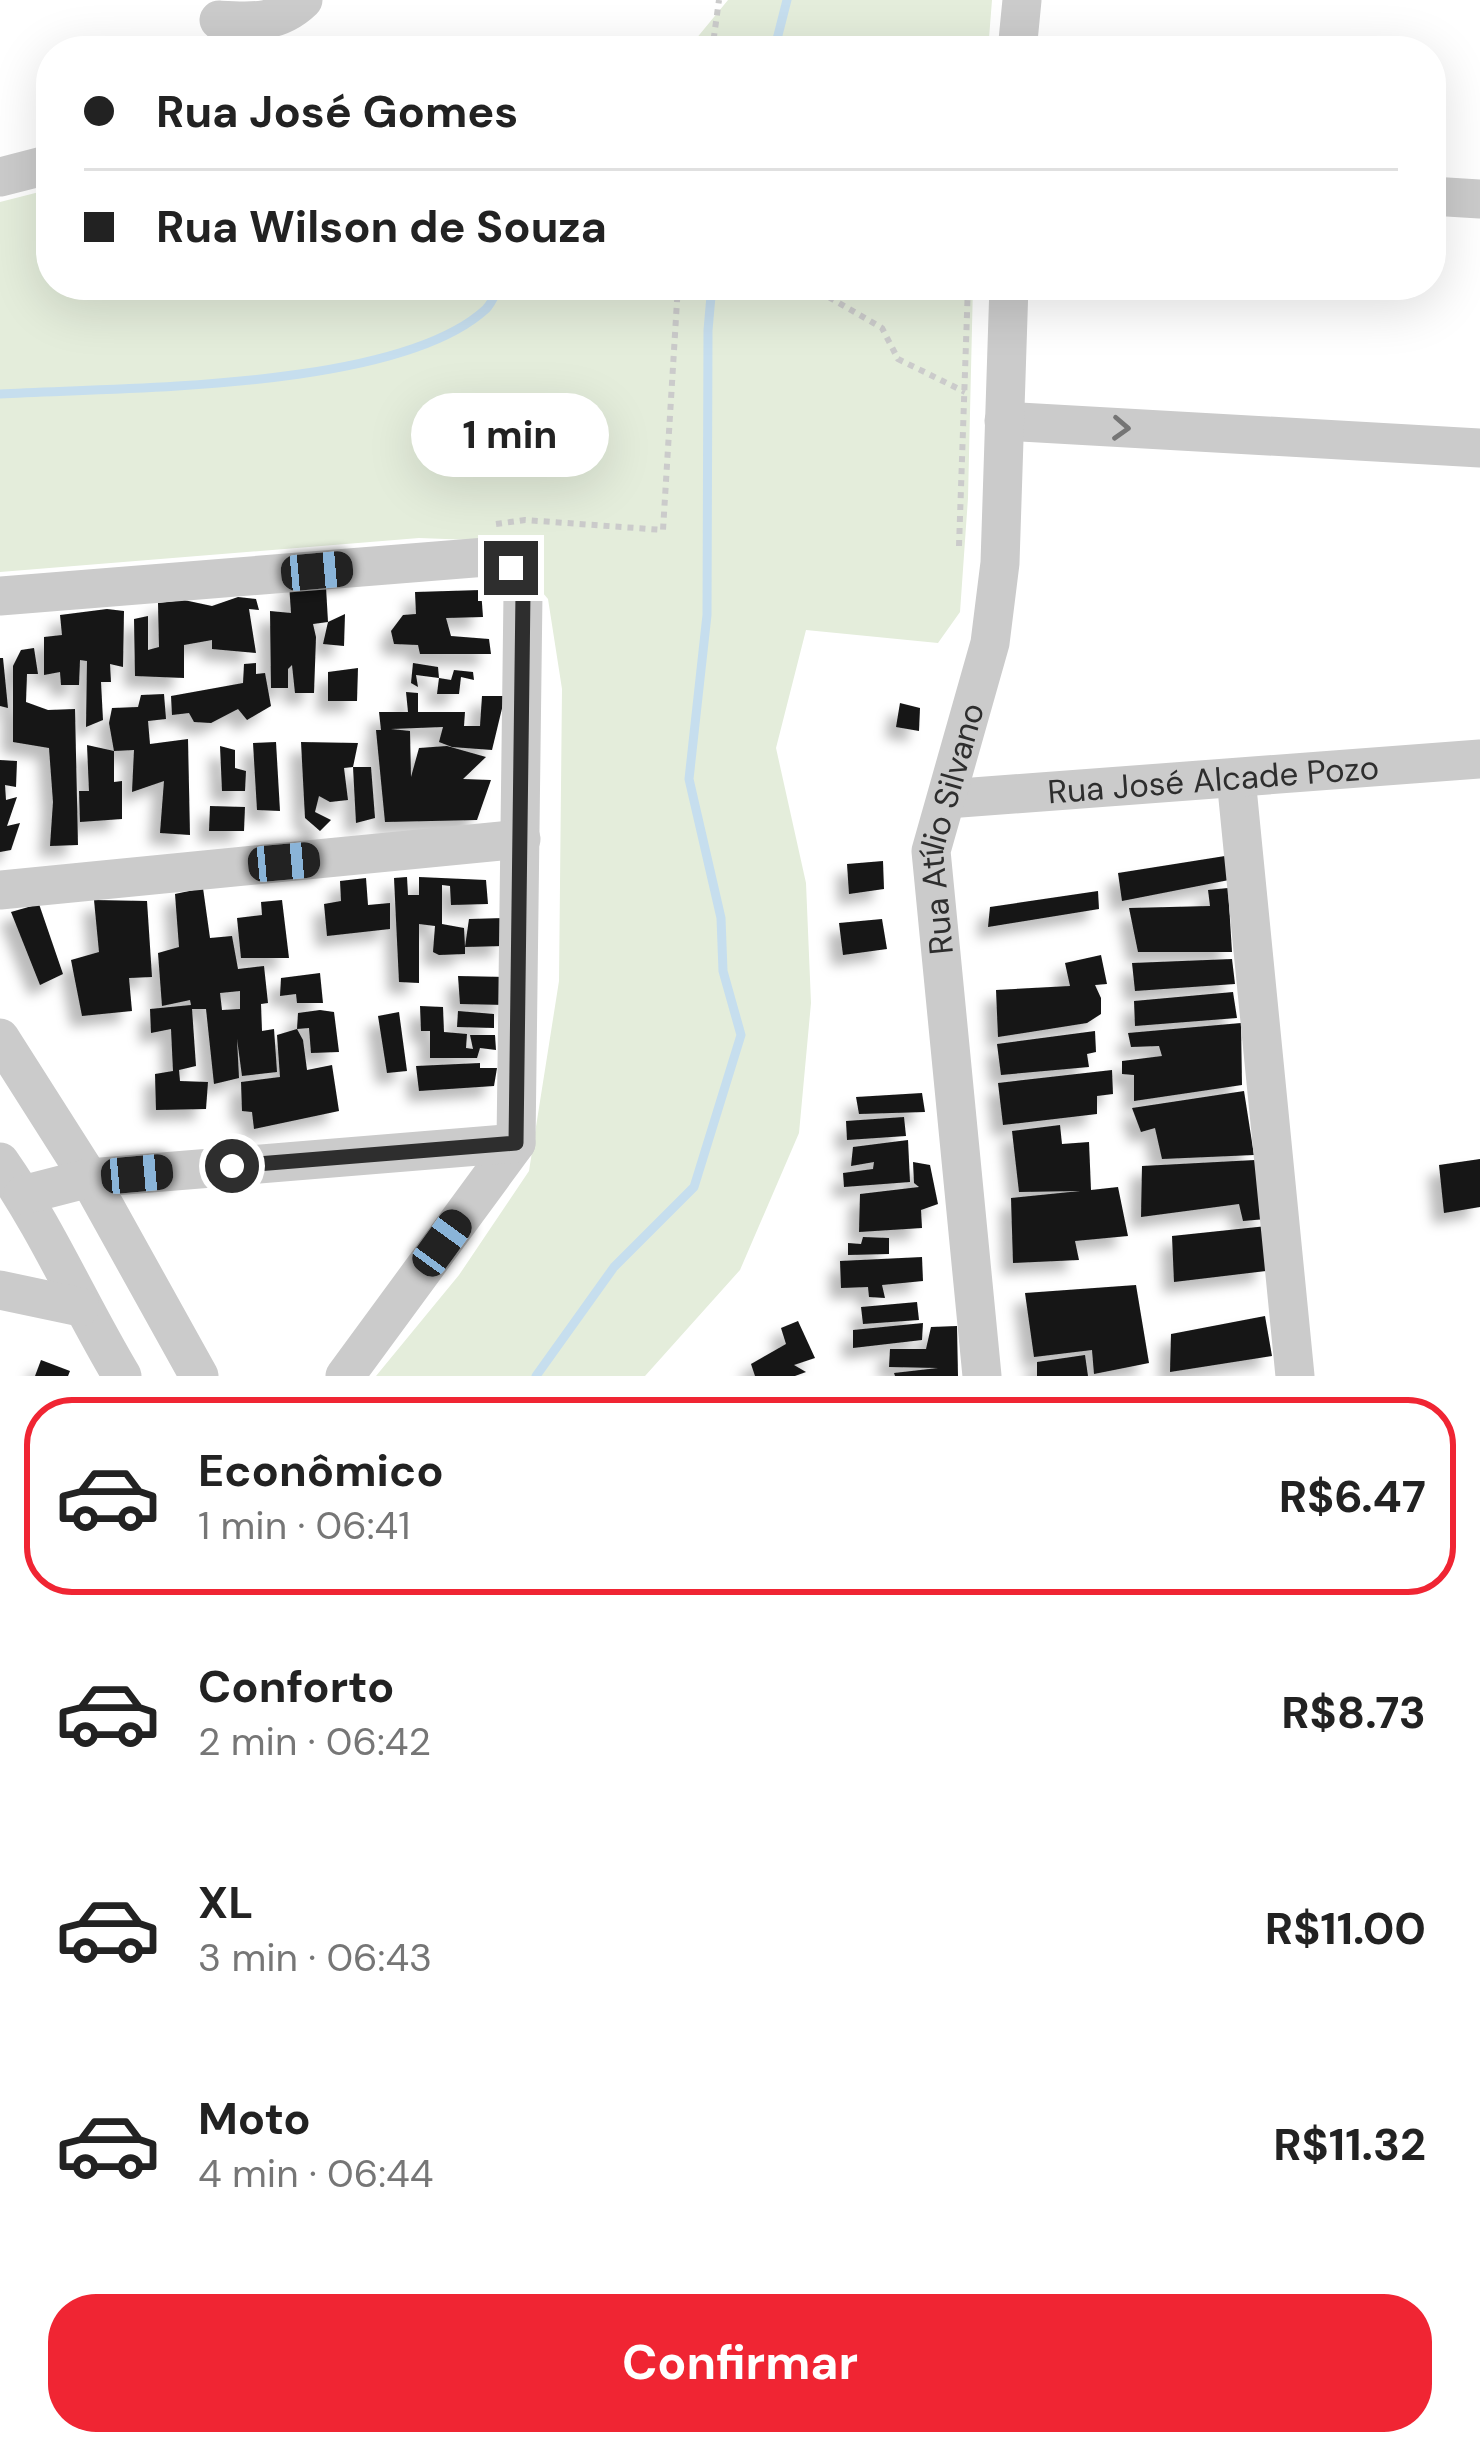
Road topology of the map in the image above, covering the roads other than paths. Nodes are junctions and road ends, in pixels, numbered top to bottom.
1 (303, 0) edge
2 (1022, 0) edge
3 (216, 24) edge
4 (1018, 36) edge
5 (36, 168) edge
6 (0, 177) edge
7 (1446, 197) edge
8 (1480, 199) edge
9 (1008, 300) edge
10 (1004, 421) junction
11 (1480, 448) edge
12 (0, 596) edge
13 (1480, 759) edge
14 (1236, 778) junction
15 (947, 800) junction
16 (520, 838) junction
17 (0, 890) edge
18 (0, 1039) edge
19 (516, 1143) junction
20 (0, 1162) edge
21 (89, 1178) junction
22 (23, 1195) junction
23 (0, 1290) edge
24 (80, 1307) junction
25 (122, 1376) edge
26 (199, 1376) edge
27 (345, 1376) edge
28 (982, 1376) edge
29 (1295, 1376) edge

1 - 3 street
2 - 4 street
5 - 6 street
7 - 8 street
9 - 10 street, Rua Atílio Silvano
10 -> 11 street
10 - 15 street, Rua Atílio Silvano
12 - 16 street
13 - 14 street, Rua José Alcade Pozo
14 - 15 street, Rua José Alcade Pozo
14 - 29 street
15 - 28 street, Rua Atílio Silvano
16 - 17 street
16 - 19 street
18 - 21 street
19 - 21 street
19 - 27 street
20 - 22 street
21 - 22 street
21 - 26 street
22 - 24 street
23 - 24 street
24 - 25 street

